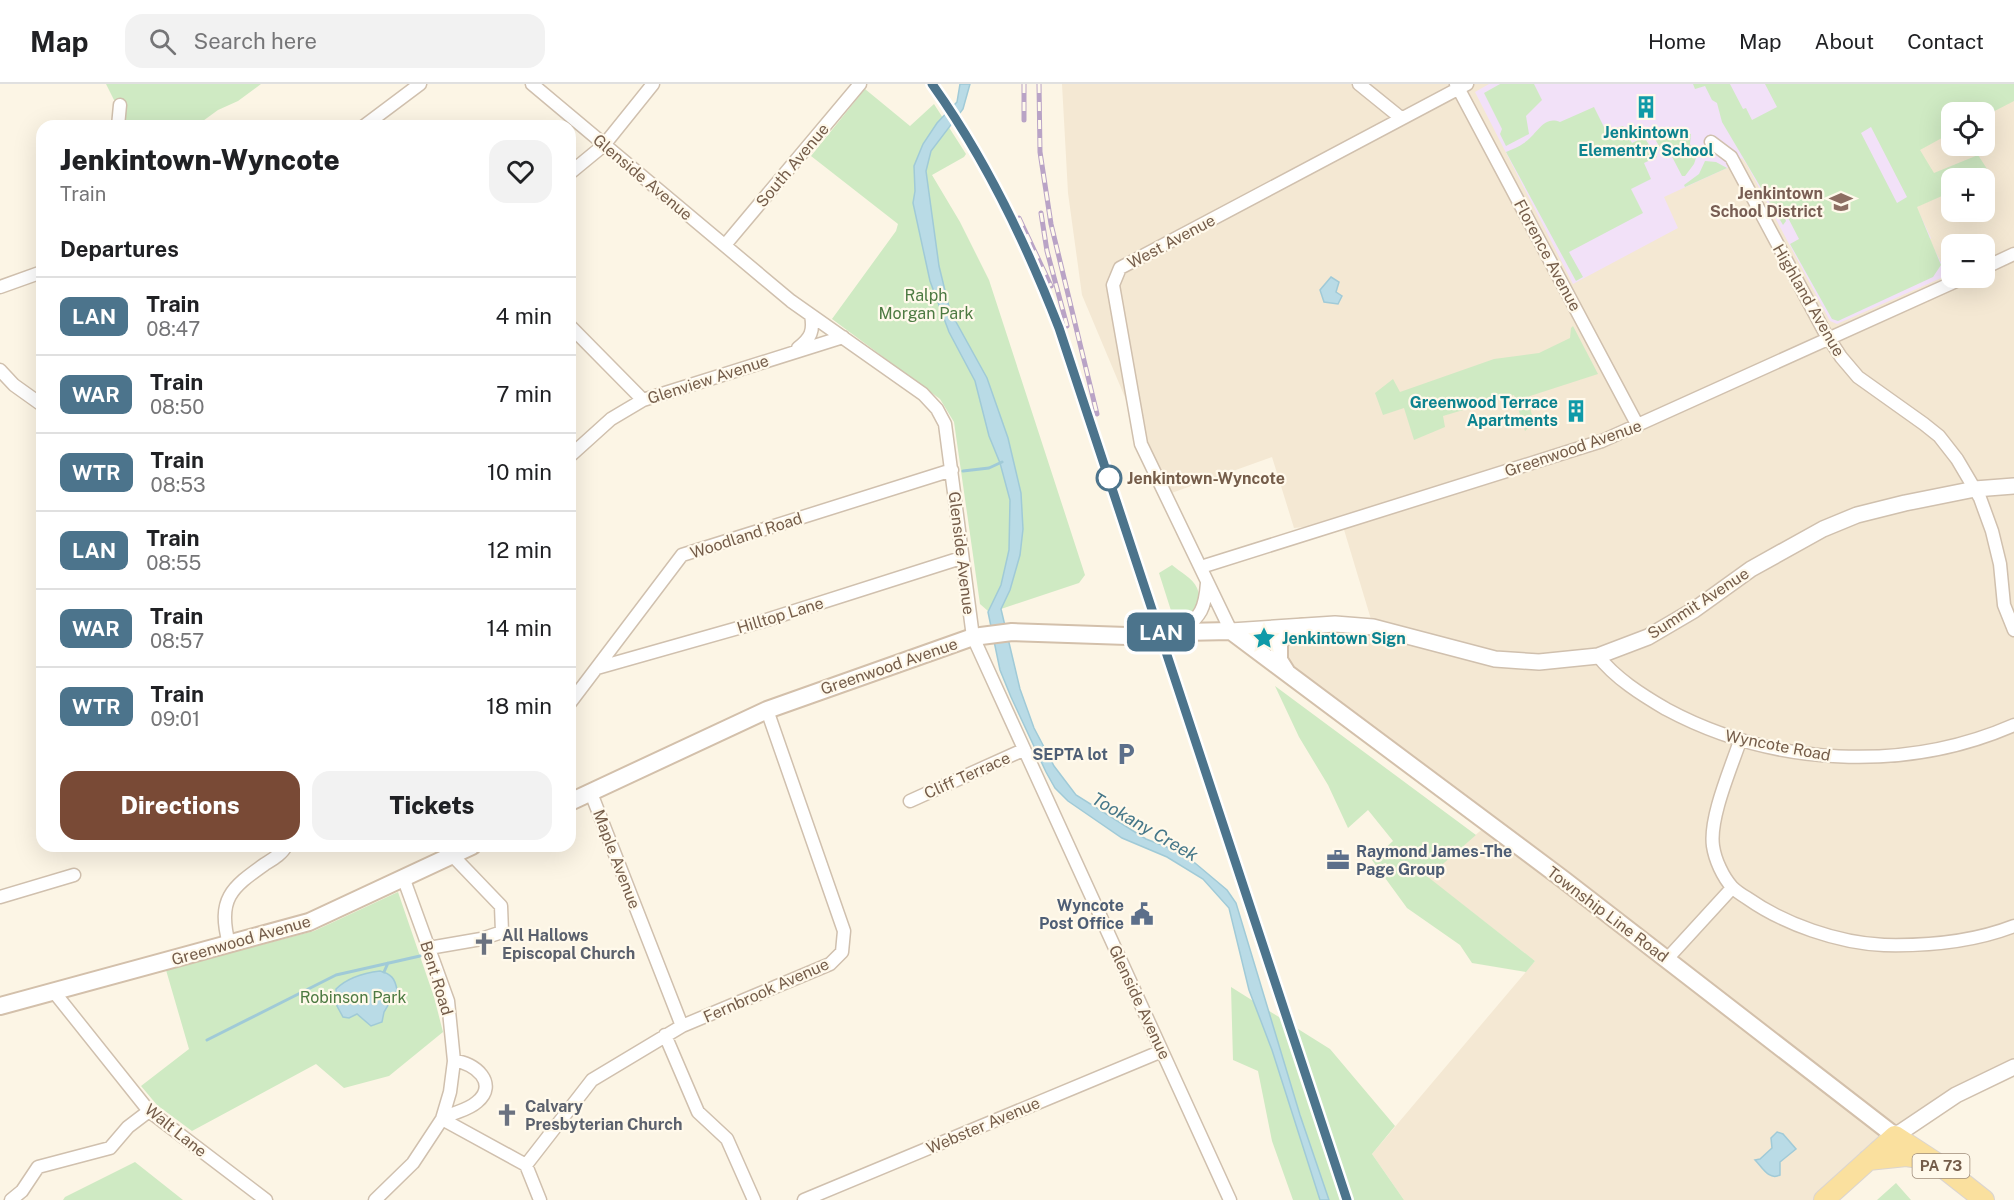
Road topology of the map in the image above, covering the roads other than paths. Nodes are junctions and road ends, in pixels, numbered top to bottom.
1 (420, 84) edge
2 (532, 84) edge
3 (653, 84) edge
4 (860, 84) edge
5 (1359, 84) edge
6 (1461, 85) edge
7 (120, 105) dead end
8 (1401, 118) junction
9 (119, 120) edge
10 (372, 120) edge
11 (574, 120) edge
12 (576, 121) edge
13 (1711, 142) dead end
14 (604, 145) junction
15 (576, 168) edge
16 (725, 245) junction
17 (2014, 254) edge
18 (1995, 263) edge
19 (36, 274) edge
20 (0, 287) edge
21 (1941, 288) edge
22 (811, 315) junction
23 (576, 332) edge
24 (843, 337) junction
25 (1829, 340) junction
26 (792, 352) junction
27 (0, 370) edge
28 (643, 400) junction
29 (36, 401) edge
30 (1638, 426) junction
31 (576, 450) edge
32 (952, 470) junction
33 (2014, 486) edge
34 (1975, 489) junction
35 (961, 558) junction
36 (1202, 567) junction
37 (1207, 581) junction
38 (1303, 627) junction
39 (1230, 630) junction
40 (2014, 630) edge
41 (1182, 632) junction
42 (973, 637) junction
43 (1598, 656) junction
44 (597, 668) junction
45 (1286, 671) junction
46 (576, 695) edge
47 (767, 710) junction
48 (2014, 725) edge
49 (1740, 741) junction
50 (1023, 750) junction
51 (591, 793) junction
52 (576, 799) edge
53 (910, 801) dead end
54 (281, 852) edge
55 (459, 852) edge
56 (452, 855) junction
57 (74, 875) dead end
58 (403, 877) junction
59 (1732, 888) junction
60 (0, 897) edge
61 (2014, 926) edge
62 (229, 944) junction
63 (429, 948) junction
64 (1667, 959) junction
65 (54, 992) junction
66 (0, 1006) edge
67 (682, 1026) junction
68 (665, 1035) junction
69 (1162, 1051) junction
70 (454, 1061) junction
71 (2014, 1067) edge
72 (149, 1111) junction
73 (442, 1119) junction
74 (1895, 1136) junction
75 (1931, 1159) junction
76 (1868, 1160) junction
77 (526, 1165) junction
78 (11, 1200) edge
79 (266, 1200) edge
80 (375, 1200) edge
81 (540, 1200) edge
82 (754, 1200) edge
83 (804, 1200) edge
84 (1230, 1200) edge
85 (1824, 1200) edge
86 (1984, 1200) edge

1 - 10 street
2 - 11 street, Glenside Avenue
3 - 14 street
4 - 16 street, South Avenue
5 - 8 street
6 - 8 street, West Avenue
6 - 30 street, Florence Avenue
7 - 9 street
8 - 36 street, West Avenue
12 - 14 street, Glenside Avenue
13 - 25 street, Highland Avenue
14 - 15 street
14 - 16 street, Glenside Avenue
16 - 22 street, Glenside Avenue
17 - 18 street
19 - 20 street
21 - 25 street, Greenwood Avenue
22 - 24 street, Glenside Avenue
22 - 26 street, Glenview Avenue
23 - 28 street
24 - 26 street, Glenview Avenue
24 - 32 street, Glenside Avenue
25 - 30 street, Greenwood Avenue
25 - 34 street, Highland Avenue
26 - 28 street, Glenview Avenue
27 - 29 street
28 - 31 street, Glenview Avenue
30 - 36 street, Greenwood Avenue
32 - 35 street, Glenside Avenue
32 - 44 street, Woodland Road
33 - 34 street, Summit Avenue
34 - 40 street, Highland Avenue
34 - 43 street, Summit Avenue
35 - 42 street, Glenside Avenue
35 - 44 street, Hilltop Lane
36 - 37 street, West Avenue
37 - 39 street, West Avenue
37 - 41 street
38 - 39 street, Summit Avenue
38 - 43 street, Summit Avenue
38 - 45 main road
39 - 41 main road, Greenwood Avenue
39 - 45 main road, Township Line Road
41 - 42 main road, Greenwood Avenue, bridge
42 - 47 main road, Greenwood Avenue
42 - 50 street, Glenside Avenue
43 - 49 street, Wyncote Road
44 - 46 street, Woodland Road
45 - 64 main road, Township Line Road
47 - 51 main road, Greenwood Avenue
47 - 67 street, Fernbrook Avenue
48 - 49 street, Wyncote Road
49 - 59 street
50 - 53 street, Cliff Terrace
50 - 69 street, Glenside Avenue
51 - 52 main road, Greenwood Avenue
51 - 67 street, Maple Avenue
54 - 62 street
55 - 56 main road, Greenwood Avenue
56 - 58 main road, Greenwood Avenue
56 - 63 street
57 - 60 street
58 - 62 main road, Greenwood Avenue
58 - 63 street, Bent Road
59 - 61 street
59 - 64 street
62 - 65 main road, Greenwood Avenue
63 - 70 street, Bent Road
64 - 74 main road, Township Line Road
65 - 66 main road, Greenwood Avenue
65 - 72 street, Walt Lane
67 - 68 street, Fernbrook Avenue
68 - 77 street, Fernbrook Avenue
68 - 82 street
69 - 83 street, Webster Avenue
69 - 84 street, Glenside Avenue
70 - 73 street, Bent Road
70 - 73 street
71 - 74 street
72 - 78 street
72 - 79 street, Walt Lane
73 - 77 street
73 - 80 street, Bent Road
74 - 75 main road, Township Line Road / PA 73
74 - 76 main road
75 - 76 main road
75 - 86 main road, Township Line Road / PA 73
76 - 85 main road
77 - 81 street

